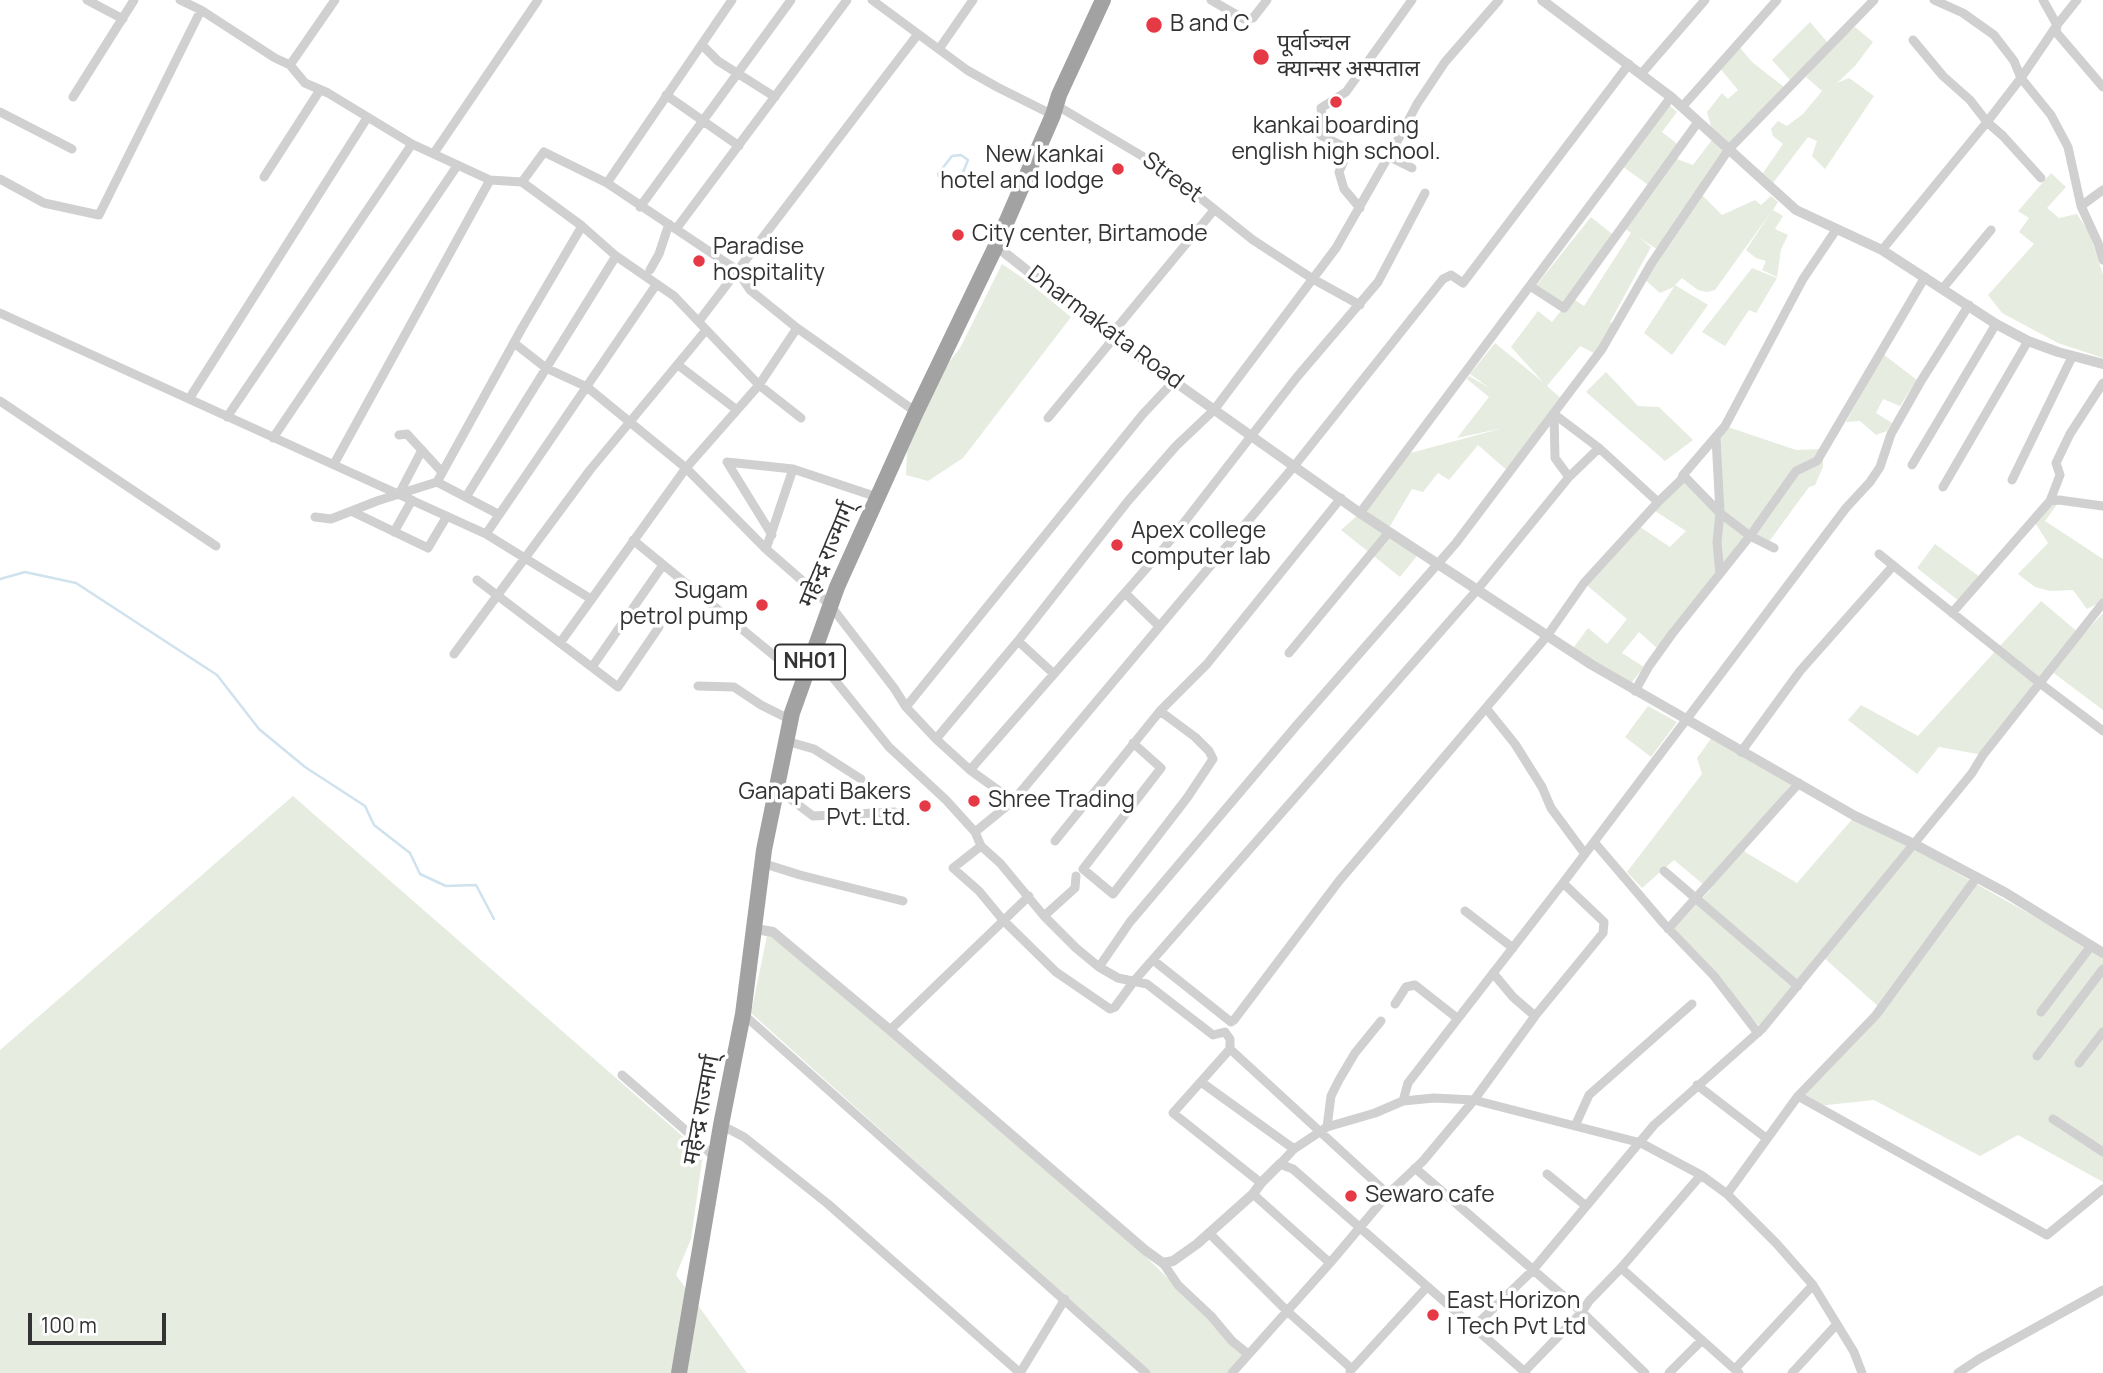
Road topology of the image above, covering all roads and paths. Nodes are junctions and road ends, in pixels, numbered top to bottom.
1 (87, 0) edge
2 (134, 0) edge
3 (180, 0) edge
4 (335, 0) edge
5 (538, 0) edge
6 (732, 0) edge
7 (791, 0) edge
8 (847, 0) edge
9 (872, 0) edge
10 (973, 0) edge
11 (1103, 0) edge
12 (1267, 0) edge
13 (1412, 0) edge
14 (1499, 0) edge
15 (1542, 0) edge
16 (1705, 0) edge
17 (1777, 0) edge
18 (1874, 0) edge
19 (1934, 0) edge
20 (2043, 0) edge
21 (2077, 0) edge
22 (1216, 1) edge
23 (201, 10) junction
24 (123, 19) junction
25 (2057, 24) junction
26 (918, 34) junction
27 (1913, 40) dead end
28 (702, 45) junction
29 (939, 49) junction
30 (1629, 64) junction
31 (290, 65) junction
32 (738, 72) junction
33 (1642, 73) junction
34 (2021, 78) junction
35 (2103, 86) edge
36 (320, 90) junction
37 (666, 95) junction
38 (73, 97) dead end
39 (775, 97) junction
40 (1671, 97) junction
41 (1682, 107) junction
42 (1055, 110) junction
43 (0, 111) edge
44 (367, 118) junction
45 (702, 120) junction
46 (1698, 122) junction
47 (1987, 122) junction
48 (412, 144) junction
49 (739, 146) junction
50 (72, 149) dead end
51 (1730, 149) junction
52 (433, 153) junction
53 (1388, 156) junction
54 (457, 166) junction
55 (1412, 168) dead end
56 (264, 177) dead end
57 (2041, 178) dead end
58 (0, 179) edge
59 (491, 180) junction
60 (522, 182) junction
61 (607, 183) junction
62 (2103, 190) edge
63 (1425, 193) dead end
64 (2081, 206) junction
65 (640, 207) junction
66 (1360, 208) junction
67 (1214, 210) junction
68 (582, 226) junction
69 (672, 227) junction
70 (1836, 230) junction
71 (1991, 230) dead end
72 (996, 246) junction
73 (1882, 250) junction
74 (615, 256) junction
75 (2103, 260) edge
76 (650, 270) dead end
77 (737, 270) junction
78 (1925, 277) junction
79 (1313, 279) junction
80 (656, 285) junction
81 (1530, 286) junction
82 (1944, 288) junction
83 (1360, 305) junction
84 (1969, 305) junction
85 (0, 313) edge
86 (699, 321) junction
87 (1996, 324) junction
88 (796, 328) junction
89 (706, 330) junction
90 (1112, 337) junction
91 (2028, 341) junction
92 (514, 343) junction
93 (2072, 357) junction
94 (2103, 364) edge
95 (678, 365) junction
96 (546, 368) junction
97 (1175, 380) junction
98 (2103, 383) edge
99 (759, 385) junction
100 (587, 387) junction
101 (189, 399) junction
102 (0, 401) edge
103 (737, 410) junction
104 (1214, 410) junction
105 (916, 412) junction
106 (1554, 414) junction
107 (228, 417) junction
108 (801, 418) dead end
109 (1048, 418) dead end
110 (631, 423) junction
111 (399, 435) dead end
112 (1253, 436) junction
113 (273, 438) junction
114 (1716, 438) junction
115 (1599, 448) junction
116 (422, 450) junction
117 (334, 464) junction
118 (1295, 465) junction
119 (1912, 466) dead end
120 (686, 468) junction
121 (793, 469) junction
122 (442, 472) junction
123 (1683, 475) junction
124 (1569, 477) junction
125 (2012, 480) dead end
126 (437, 482) junction
127 (1943, 486) dead end
128 (399, 494) junction
129 (877, 497) junction
130 (466, 498) junction
131 (1341, 498) junction
132 (412, 500) junction
133 (2050, 501) junction
134 (1658, 502) junction
135 (2103, 506) edge
136 (351, 511) junction
137 (1360, 513) junction
138 (1720, 513) junction
139 (498, 514) junction
140 (447, 516) junction
141 (315, 517) dead end
142 (394, 531) junction
143 (1389, 532) junction
144 (486, 534) junction
145 (772, 534) junction
146 (1750, 536) junction
147 (633, 540) junction
148 (216, 546) dead end
149 (1774, 548) dead end
150 (766, 549) junction
151 (1879, 554) dead end
152 (525, 558) junction
153 (663, 565) junction
154 (1438, 565) junction
155 (1893, 566) junction
156 (1720, 574) junction
157 (477, 580) dead end
158 (1477, 590) junction
159 (1125, 593) junction
160 (498, 596) junction
161 (591, 598) junction
162 (2103, 603) edge
163 (830, 604) junction
164 (1952, 613) junction
165 (1159, 626) junction
166 (659, 627) dead end
167 (1547, 636) junction
168 (1018, 642) junction
169 (559, 643) junction
170 (813, 653) junction
171 (1289, 653) dead end
172 (454, 654) dead end
173 (592, 667) junction
174 (1055, 674) junction
175 (804, 680) junction
176 (2041, 684) junction
177 (698, 686) dead end
178 (1635, 691) junction
179 (906, 707) junction
180 (1486, 708) junction
181 (1160, 711) junction
182 (791, 720) junction
183 (1686, 720) junction
184 (2103, 731) edge
185 (936, 739) junction
186 (786, 741) junction
187 (1133, 743) junction
188 (1741, 752) junction
189 (970, 770) junction
190 (860, 779) dead end
191 (1799, 783) junction
192 (776, 788) junction
193 (1013, 801) junction
194 (895, 812) dead end
195 (975, 832) junction
196 (1055, 841) dead end
197 (1594, 842) junction
198 (1914, 844) junction
199 (981, 846) junction
200 (1585, 854) junction
201 (762, 863) junction
202 (1664, 871) dead end
203 (1076, 876) dead end
204 (1977, 877) junction
205 (1563, 883) junction
206 (1029, 897) junction
207 (1695, 899) junction
208 (903, 901) dead end
209 (1465, 911) dead end
210 (1044, 916) junction
211 (1003, 920) junction
212 (756, 929) junction
213 (1668, 929) junction
214 (2091, 946) junction
215 (1513, 948) junction
216 (2103, 953) edge
217 (1153, 960) junction
218 (1099, 967) junction
219 (2103, 969) edge
220 (1493, 973) junction
221 (1133, 981) junction
222 (1798, 986) junction
223 (1395, 1004) dead end
224 (1692, 1004) dead end
225 (2041, 1012) dead end
226 (743, 1014) junction
227 (1535, 1016) junction
228 (1457, 1017) junction
229 (1381, 1021) dead end
230 (890, 1030) junction
231 (2103, 1032) edge
232 (1758, 1033) junction
233 (1230, 1049) junction
234 (2038, 1056) dead end
235 (2079, 1063) dead end
236 (622, 1075) dead end
237 (1201, 1082) junction
238 (1697, 1085) junction
239 (1798, 1096) junction
240 (1474, 1100) junction
241 (1403, 1101) junction
242 (2053, 1119) dead end
243 (721, 1125) junction
244 (1575, 1126) junction
245 (1323, 1128) junction
246 (1766, 1138) junction
247 (1641, 1143) junction
248 (1294, 1149) junction
249 (2103, 1152) edge
250 (715, 1158) junction
251 (1280, 1164) junction
252 (1415, 1168) junction
253 (1547, 1174) dead end
254 (1701, 1175) junction
255 (1261, 1183) junction
256 (2103, 1189) edge
257 (1253, 1194) junction
258 (1388, 1194) junction
259 (1727, 1194) junction
260 (1586, 1206) junction
261 (1361, 1228) junction
262 (1209, 1233) junction
263 (1163, 1263) junction
264 (1330, 1263) junction
265 (1620, 1268) junction
266 (1532, 1271) junction
267 (1813, 1285) junction
268 (1427, 1287) junction
269 (2103, 1290) edge
270 (1065, 1299) junction
271 (1287, 1311) junction
272 (1582, 1312) junction
273 (1837, 1324) junction
274 (1473, 1328) junction
275 (1702, 1340) junction
276 (1248, 1354) junction
277 (1350, 1371) edge
278 (1737, 1371) edge
279 (679, 1373) edge
280 (1020, 1373) edge
281 (1146, 1373) edge
282 (1232, 1373) edge
283 (1525, 1373) edge
284 (1645, 1373) edge
285 (1669, 1373) edge
286 (1792, 1373) edge
287 (1862, 1373) edge
288 (1958, 1373) edge

1 - 24 street
2 - 24 street
3 - 23 street
4 - 31 street
5 - 52 street
6 - 28 street
7 - 32 street
8 - 39 street
9 - 26 street, Street
10 - 29 street
11 - 42 highway, महेन्द्र राज्मार्ग् / NH01
12 - 22 street
13 - 66 street
14 - 53 street
15 - 30 street
16 - 33 street
17 - 41 street
18 - 51 street
19 - 34 street
20 - 25 street
21 - 25 street
23 - 31 street
23 - 58 street
24 - 38 street
25 - 34 street
25 - 35 street
26 - 29 street, Street
26 - 77 street
27 - 47 street
28 - 32 street
28 - 37 street
29 - 42 street, Street
30 - 33 street
30 - 118 street
31 - 36 street
32 - 39 street
32 - 45 street
33 - 40 street
34 - 47 street
34 - 64 street
36 - 44 street
36 - 56 street
37 - 45 street
37 - 61 street
39 - 49 street
40 - 41 street
40 - 81 street
41 - 46 street
42 - 67 street, Street
42 - 72 highway, महेन्द्र राज्मार्ग् / NH01
43 - 50 street
44 - 48 street
44 - 101 street
45 - 49 street
45 - 65 street
46 - 51 street
46 - 81 street
47 - 57 street
47 - 73 street
48 - 52 street
48 - 107 street
49 - 69 street
51 - 70 street
51 - 106 street
52 - 54 street
53 - 55 street
53 - 66 street
54 - 59 street
54 - 113 street
59 - 60 street
59 - 117 street
60 - 61 street
60 - 68 street
61 - 65 street
62 - 64 street
63 - 83 street
64 - 75 street
65 - 69 street
66 - 79 street
67 - 79 street, Street
67 - 90 street
68 - 74 street
68 - 92 street
69 - 76 street
69 - 77 street
70 - 73 street
70 - 114 street
71 - 82 street
72 - 90 street, Dharmakata Road
72 - 105 highway, महेन्द्र राज्मार्ग् / NH01
73 - 78 street
74 - 80 street
74 - 96 street
77 - 86 street
77 - 88 street
78 - 82 street
78 - 146 street
79 - 83 street, Street
79 - 104 street
80 - 86 street
80 - 100 street
81 - 137 street
82 - 84 street
83 - 112 street
84 - 87 street
84 - 183 street
85 - 101 street
86 - 89 street
87 - 91 street
87 - 119 street
88 - 99 street
88 - 105 street
89 - 95 street
89 - 99 street
90 - 97 street, Dharmakata Road
90 - 109 street
91 - 93 street
91 - 127 street
92 - 96 street
92 - 122 street
93 - 94 street
93 - 125 street
95 - 103 street
95 - 110 street
96 - 100 street
96 - 130 street
97 - 104 street, Dharmakata Road
97 - 179 street
98 - 133 street
99 - 103 street
99 - 108 street
100 - 110 street
100 - 139 street
101 - 107 street
102 - 148 street
103 - 120 street
104 - 112 street, Dharmakata Road
104 - 168 street
105 - 129 highway, महेन्द्र राज्मार्ग् / NH01
106 - 115 street
106 - 124 street
106 - 154 street
107 - 113 street
110 - 120 street
110 - 152 street
111 - 116 street
112 - 118 street, Dharmakata Road
112 - 159 street
113 - 117 street
114 - 123 street
114 - 138 street
115 - 124 street
115 - 134 street
116 - 122 street
116 - 128 street
117 - 128 street
118 - 131 street, Dharmakata Road
118 - 165 street
120 - 147 street
120 - 150 street
121 - 129 street
121 - 145 street
121 - 145 street
122 - 126 street
123 - 134 street
123 - 138 street
124 - 158 street
126 - 128 street
126 - 130 street
128 - 132 street
128 - 136 street
129 - 163 highway, महेन्द्र राज्मार्ग् / NH01
130 - 139 street
131 - 137 street, Dharmakata Road
131 - 181 street
132 - 140 street
132 - 142 street
133 - 135 street
133 - 164 street
134 - 167 street
136 - 141 street
136 - 142 street
137 - 143 street, Dharmakata Road
138 - 146 street
138 - 156 street
139 - 144 street
140 - 142 street
140 - 144 street
143 - 154 street, Dharmakata Road
143 - 171 street
144 - 152 street
145 - 150 street
146 - 149 street
146 - 156 street
147 - 153 street
147 - 161 street
150 - 163 street
151 - 155 street
152 - 160 street
152 - 161 street
153 - 173 street
153 - 175 street
154 - 158 street, Dharmakata Road
154 - 218 street
155 - 164 street
155 - 188 street
156 - 178 street
157 - 160 street
158 - 167 street, Dharmakata Road
158 - 217 street
159 - 165 street
159 - 174 street
160 - 169 street
160 - 172 street
161 - 169 street
162 - 176 street
163 - 170 highway, महेन्द्र राज्मार्ग् / NH01
163 - 179 street
164 - 176 street
165 - 193 street
166 - 173 street
167 - 178 street, Dharmakata Road
167 - 180 street
168 - 174 street
168 - 185 street
169 - 173 street
170 - 175 highway, महेन्द्र राज्मार्ग् / NH01
170 - 195 street
174 - 189 street
175 - 182 highway, महेन्द्र राज्मार्ग् / NH01
176 - 184 street
176 - 198 street
177 - 182 street
178 - 183 street, Dharmakata Road
179 - 185 street
180 - 200 street
180 - 217 street
181 - 187 street
181 - 187 street
182 - 186 highway, महेन्द्र राज्मार्ग् / NH01
183 - 188 street, Dharmakata Road
183 - 197 street
185 - 189 street
186 - 190 street
186 - 192 highway, महेन्द्र राज्मार्ग् / NH01
187 - 196 street
188 - 191 street, Dharmakata Road
189 - 193 street
191 - 198 street, Dharmakata Road
191 - 207 street
192 - 194 street
192 - 201 highway, महेन्द्र राज्मार्ग् / NH01
193 - 195 street
195 - 199 street
197 - 200 street
197 - 213 street
198 - 204 street, Dharmakata Road
198 - 222 street
199 - 206 street
199 - 211 street
200 - 205 street
201 - 208 street
201 - 212 highway, महेन्द्र राज्मार्ग् / NH01
202 - 207 street
203 - 210 street
204 - 214 street, Dharmakata Road
204 - 239 street
205 - 215 street
205 - 227 street
206 - 210 street
206 - 211 street
207 - 213 street
207 - 222 street
209 - 215 street
210 - 218 street
211 - 221 street
211 - 230 street
212 - 226 highway, महेन्द्र राज्मार्ग् / NH01
212 - 230 street
213 - 232 street
214 - 216 street, Dharmakata Road
214 - 225 street
215 - 220 street
217 - 221 street
218 - 221 street
219 - 234 street
220 - 227 street
220 - 228 street
221 - 233 street
222 - 232 street
223 - 228 street
224 - 244 street
226 - 243 highway, महेन्द्र राज्मार्ग् / NH01
226 - 270 street
227 - 240 street
228 - 241 street
229 - 245 street
230 - 263 street
231 - 235 street
232 - 238 street
233 - 237 street
233 - 245 street
236 - 250 street
237 - 248 street
237 - 255 street
238 - 246 street
238 - 247 street
239 - 246 street
239 - 256 street
240 - 241 street
240 - 244 street
240 - 252 street
241 - 245 street
242 - 249 street
243 - 250 highway, महेन्द्र राज्मार्ग् / NH01
243 - 280 street
244 - 247 street
245 - 248 street
245 - 258 street
246 - 259 street
247 - 254 street
247 - 260 street
248 - 251 street
250 - 279 highway, महेन्द्र राज्मार्ग् / NH01
251 - 255 street
251 - 261 street
252 - 258 street
252 - 266 street
253 - 260 street
254 - 259 street
254 - 265 street
255 - 257 street
257 - 262 street
257 - 264 street
258 - 261 street
259 - 267 street
260 - 266 street
261 - 264 street
261 - 268 street
262 - 263 street
262 - 271 street
263 - 276 street
264 - 271 street
265 - 272 street
265 - 275 street
266 - 272 street
266 - 274 street
267 - 273 street
267 - 278 street
268 - 274 street
268 - 277 street
269 - 288 street
270 - 280 street
270 - 281 street
271 - 276 street
271 - 277 street
272 - 283 street
272 - 284 street
273 - 286 street
273 - 287 street
274 - 283 street
275 - 278 street
275 - 285 street
276 - 282 street

